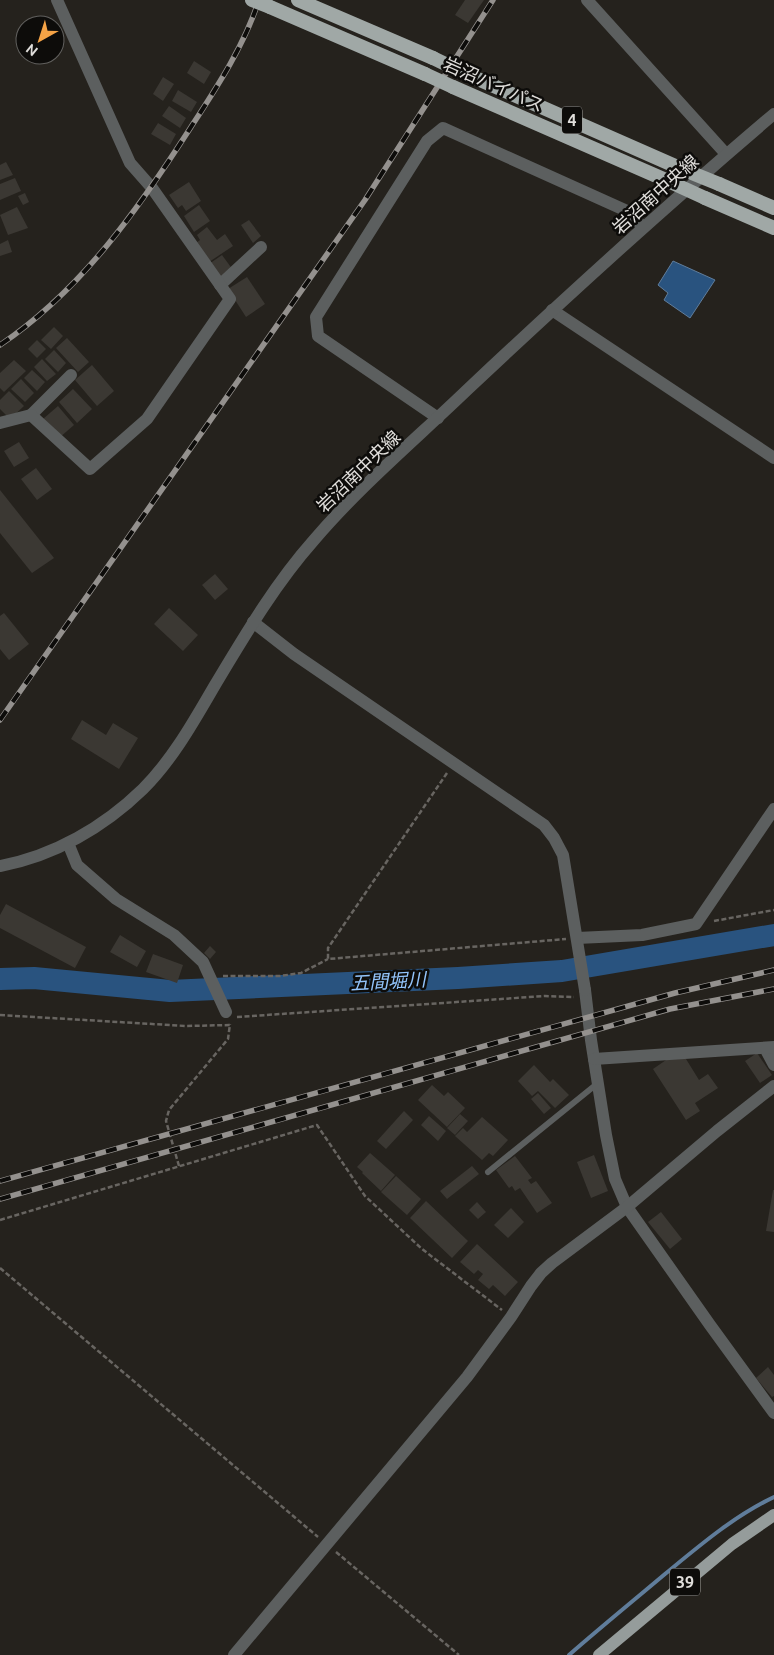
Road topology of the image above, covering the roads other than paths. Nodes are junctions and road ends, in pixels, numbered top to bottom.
1 (57, 0) edge
2 (252, 0) edge
3 (298, 0) edge
4 (587, 0) edge
5 (774, 114) edge
6 (726, 154) junction
7 (774, 208) edge
8 (644, 227) junction
9 (774, 228) edge
10 (261, 247) dead end
11 (220, 285) junction
12 (552, 310) junction
13 (71, 375) dead end
14 (31, 415) junction
15 (438, 418) junction
16 (0, 423) edge
17 (774, 458) edge
18 (253, 622) junction
19 (774, 809) edge
20 (68, 843) junction
21 (0, 866) edge
22 (577, 938) junction
23 (226, 1012) dead end
24 (769, 1047) edge
25 (594, 1059) junction
26 (774, 1065) edge
27 (598, 1083) junction
28 (774, 1086) edge
29 (488, 1172) dead end
30 (627, 1206) junction
31 (774, 1413) edge
32 (774, 1515) edge
33 (234, 1655) edge
34 (599, 1655) edge

1 - 11 street
2 - 9 highway, 岩沼バイパス / 4, bridge
3 - 7 highway, 岩沼バイパス / 4, bridge
4 - 6 street
5 - 6 street, 岩沼南中央線
6 - 8 street, 岩沼南中央線
8 - 12 street, 岩沼南中央線
8 - 15 street
10 - 11 street
11 - 14 street
12 - 15 street, 岩沼南中央線
12 - 17 street
13 - 14 street
14 - 16 street
15 - 18 street, 岩沼南中央線
18 - 20 street, 岩沼南中央線
18 - 22 street
19 - 22 street
20 - 21 street, 岩沼南中央線
20 - 23 street
22 - 25 street
24 - 25 street
24 - 26 street
25 - 27 street
27 - 29 lane
27 - 30 street
28 - 30 street
30 - 31 street
30 - 33 street
32 - 34 main road, 39

